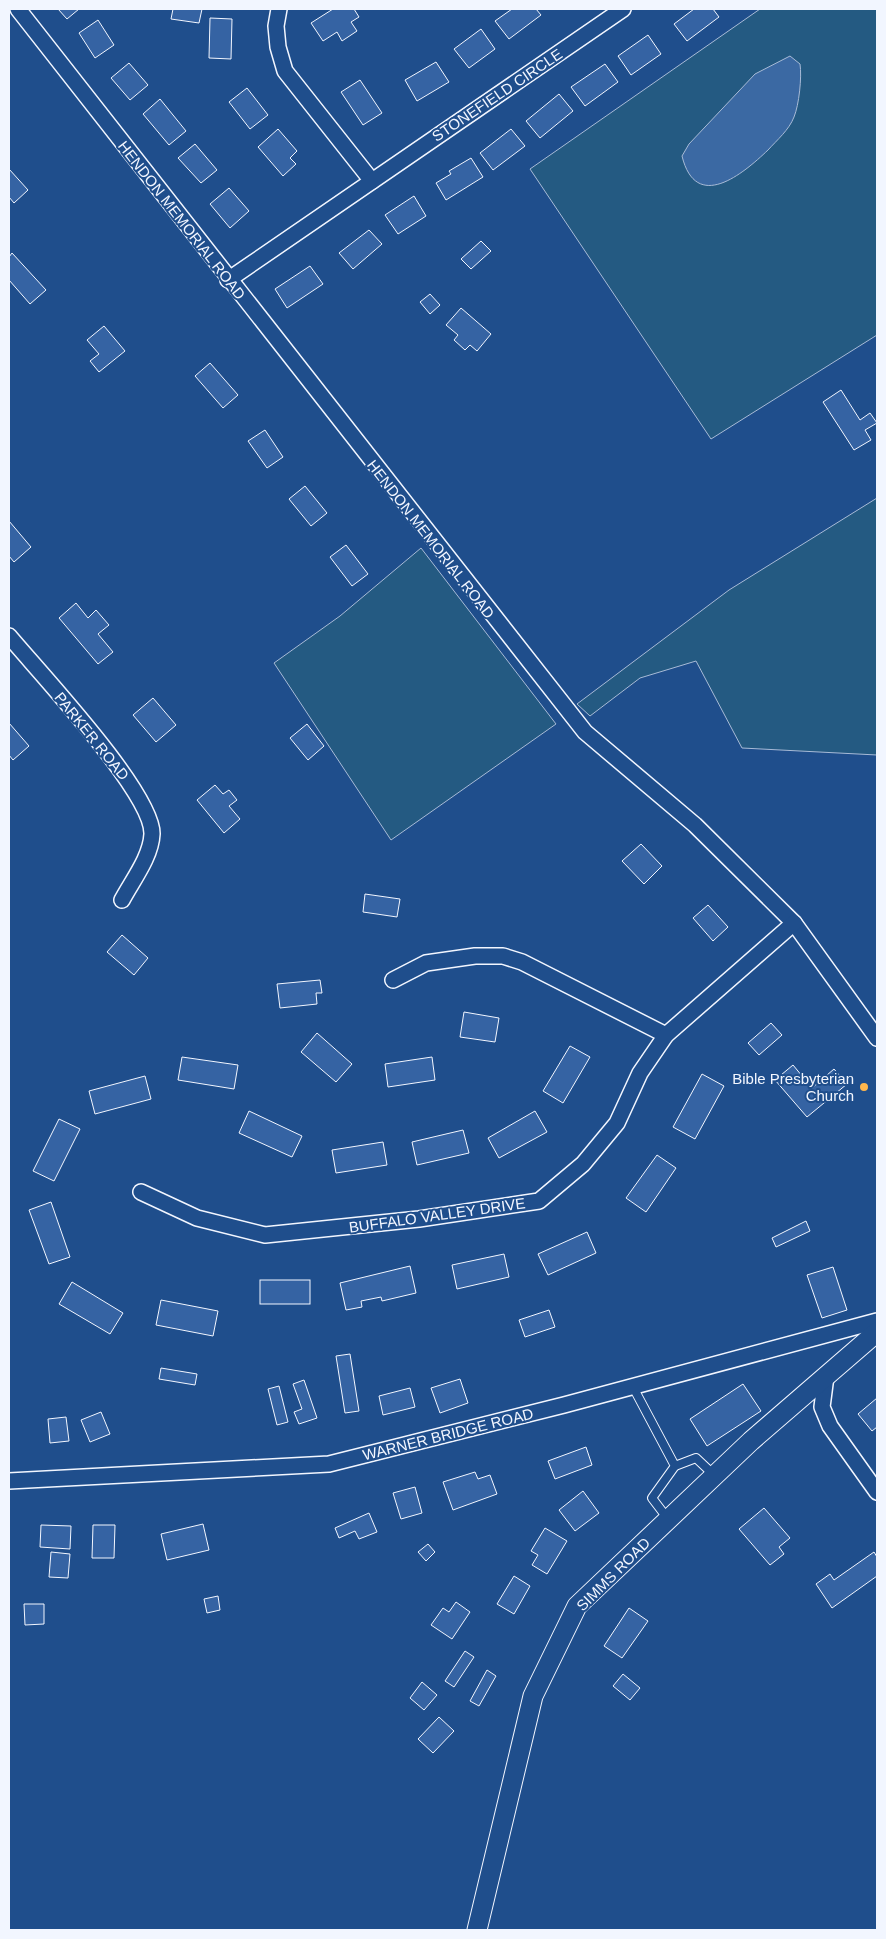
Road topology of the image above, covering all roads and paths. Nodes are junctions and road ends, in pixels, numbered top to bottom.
1 (18, 9) edge
2 (279, 9) edge
3 (623, 9) edge
4 (372, 181) junction
5 (228, 280) junction
6 (9, 636) edge
7 (122, 900) dead end
8 (794, 923) junction
9 (393, 980) dead end
10 (666, 1035) junction
11 (877, 1038) edge
12 (142, 1192) dead end
13 (877, 1321) edge
14 (877, 1332) edge
15 (826, 1376) junction
16 (633, 1386) junction
17 (674, 1466) junction
18 (714, 1475) junction
19 (9, 1481) edge
20 (877, 1492) edge
21 (668, 1519) junction
22 (477, 1930) edge

1 - 5 street, HENDON MEMORIAL ROAD
2 - 4 street
3 - 4 street, STONEFIELD CIRCLE
4 - 5 street, STONEFIELD CIRCLE
5 - 8 street, HENDON MEMORIAL ROAD
6 - 7 street, PARKER ROAD
8 - 10 street, BUFFALO VALLEY DRIVE
8 - 11 street, HENDON MEMORIAL ROAD
9 - 10 street
10 - 12 street, BUFFALO VALLEY DRIVE
13 - 16 street, WARNER BRIDGE ROAD
14 - 15 street, SIMMS ROAD
15 - 18 street, SIMMS ROAD
15 - 20 street
16 - 17 lane
16 - 19 street, WARNER BRIDGE ROAD
17 - 18 lane
17 - 21 lane
18 - 21 street, SIMMS ROAD
21 - 22 street, SIMMS ROAD

